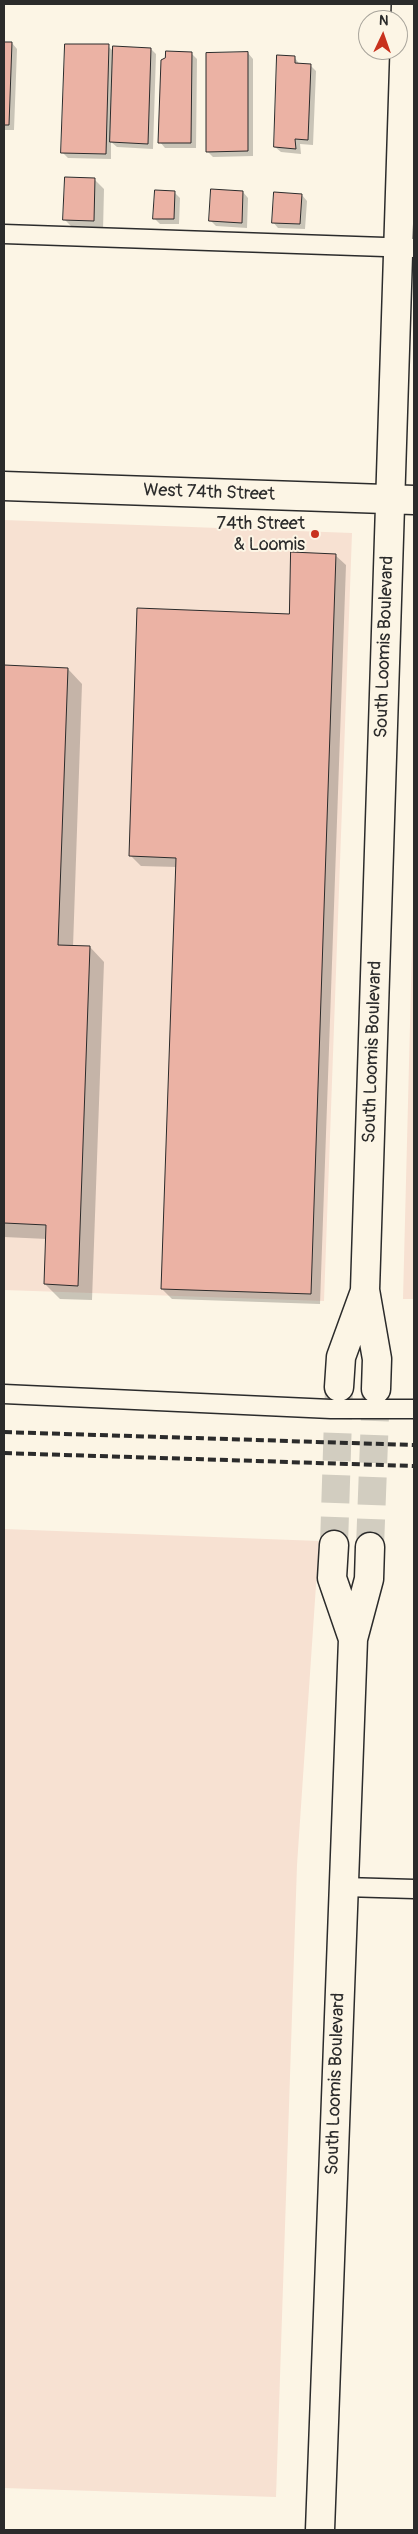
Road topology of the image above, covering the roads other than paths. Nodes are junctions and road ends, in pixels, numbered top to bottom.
1 (406, 4) edge
2 (4, 234) edge
3 (406, 248) edge
4 (4, 486) edge
5 (402, 499) edge
6 (365, 1290) junction
7 (340, 1387) tunnel mouth
8 (376, 1389) tunnel mouth
9 (4, 1394) edge
10 (414, 1409) edge
11 (334, 1545) tunnel mouth
12 (370, 1547) tunnel mouth
13 (353, 1638) junction
14 (344, 1887) junction
15 (414, 1890) edge
16 (320, 2530) edge

1 - 3 street, South Loomis Boulevard
2 - 3 lane
3 - 5 street, South Loomis Boulevard
4 - 5 street, West 74th Street
5 - 6 street, South Loomis Boulevard
6 - 7 street, South Loomis Boulevard
6 - 8 street, South Loomis Boulevard
9 - 10 lane
11 - 13 street, South Loomis Boulevard
12 - 13 street, South Loomis Boulevard
13 - 14 street, South Loomis Boulevard
14 - 15 lane
14 - 16 street, South Loomis Boulevard

